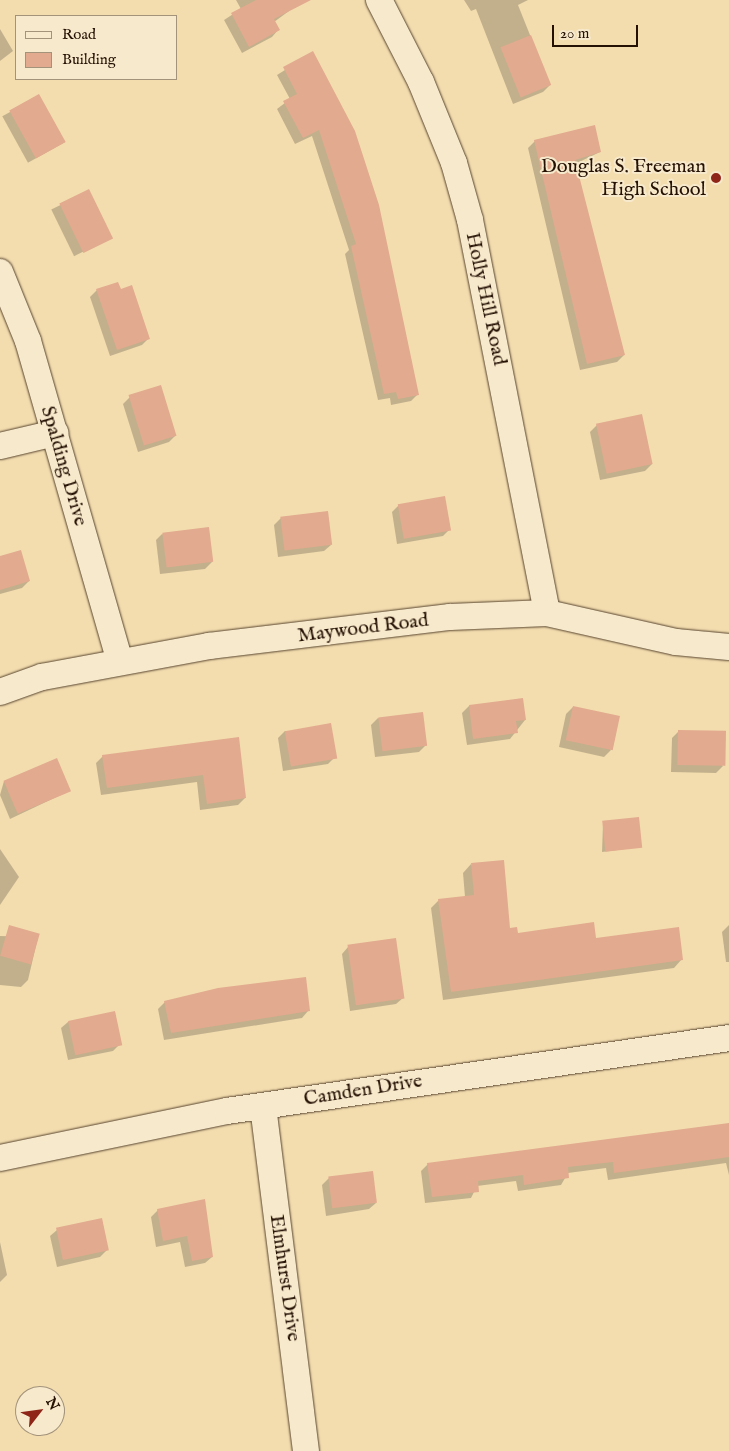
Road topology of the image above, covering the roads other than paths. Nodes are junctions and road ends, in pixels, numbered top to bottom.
1 (379, 0) edge
2 (0, 272) edge
3 (55, 433) junction
4 (0, 446) edge
5 (547, 614) junction
6 (729, 647) edge
7 (120, 662) junction
8 (0, 692) edge
9 (729, 1038) edge
10 (263, 1106) junction
11 (0, 1158) edge
12 (306, 1451) edge

1 - 5 street, Holly Hill Road
2 - 3 street, Spalding Drive
3 - 4 street
3 - 7 street, Spalding Drive
5 - 6 street, Maywood Road
5 - 7 street, Maywood Road
7 - 8 street, Maywood Road
9 - 10 street, Camden Drive
10 - 11 street, Camden Drive
10 - 12 street, Elmhurst Drive

